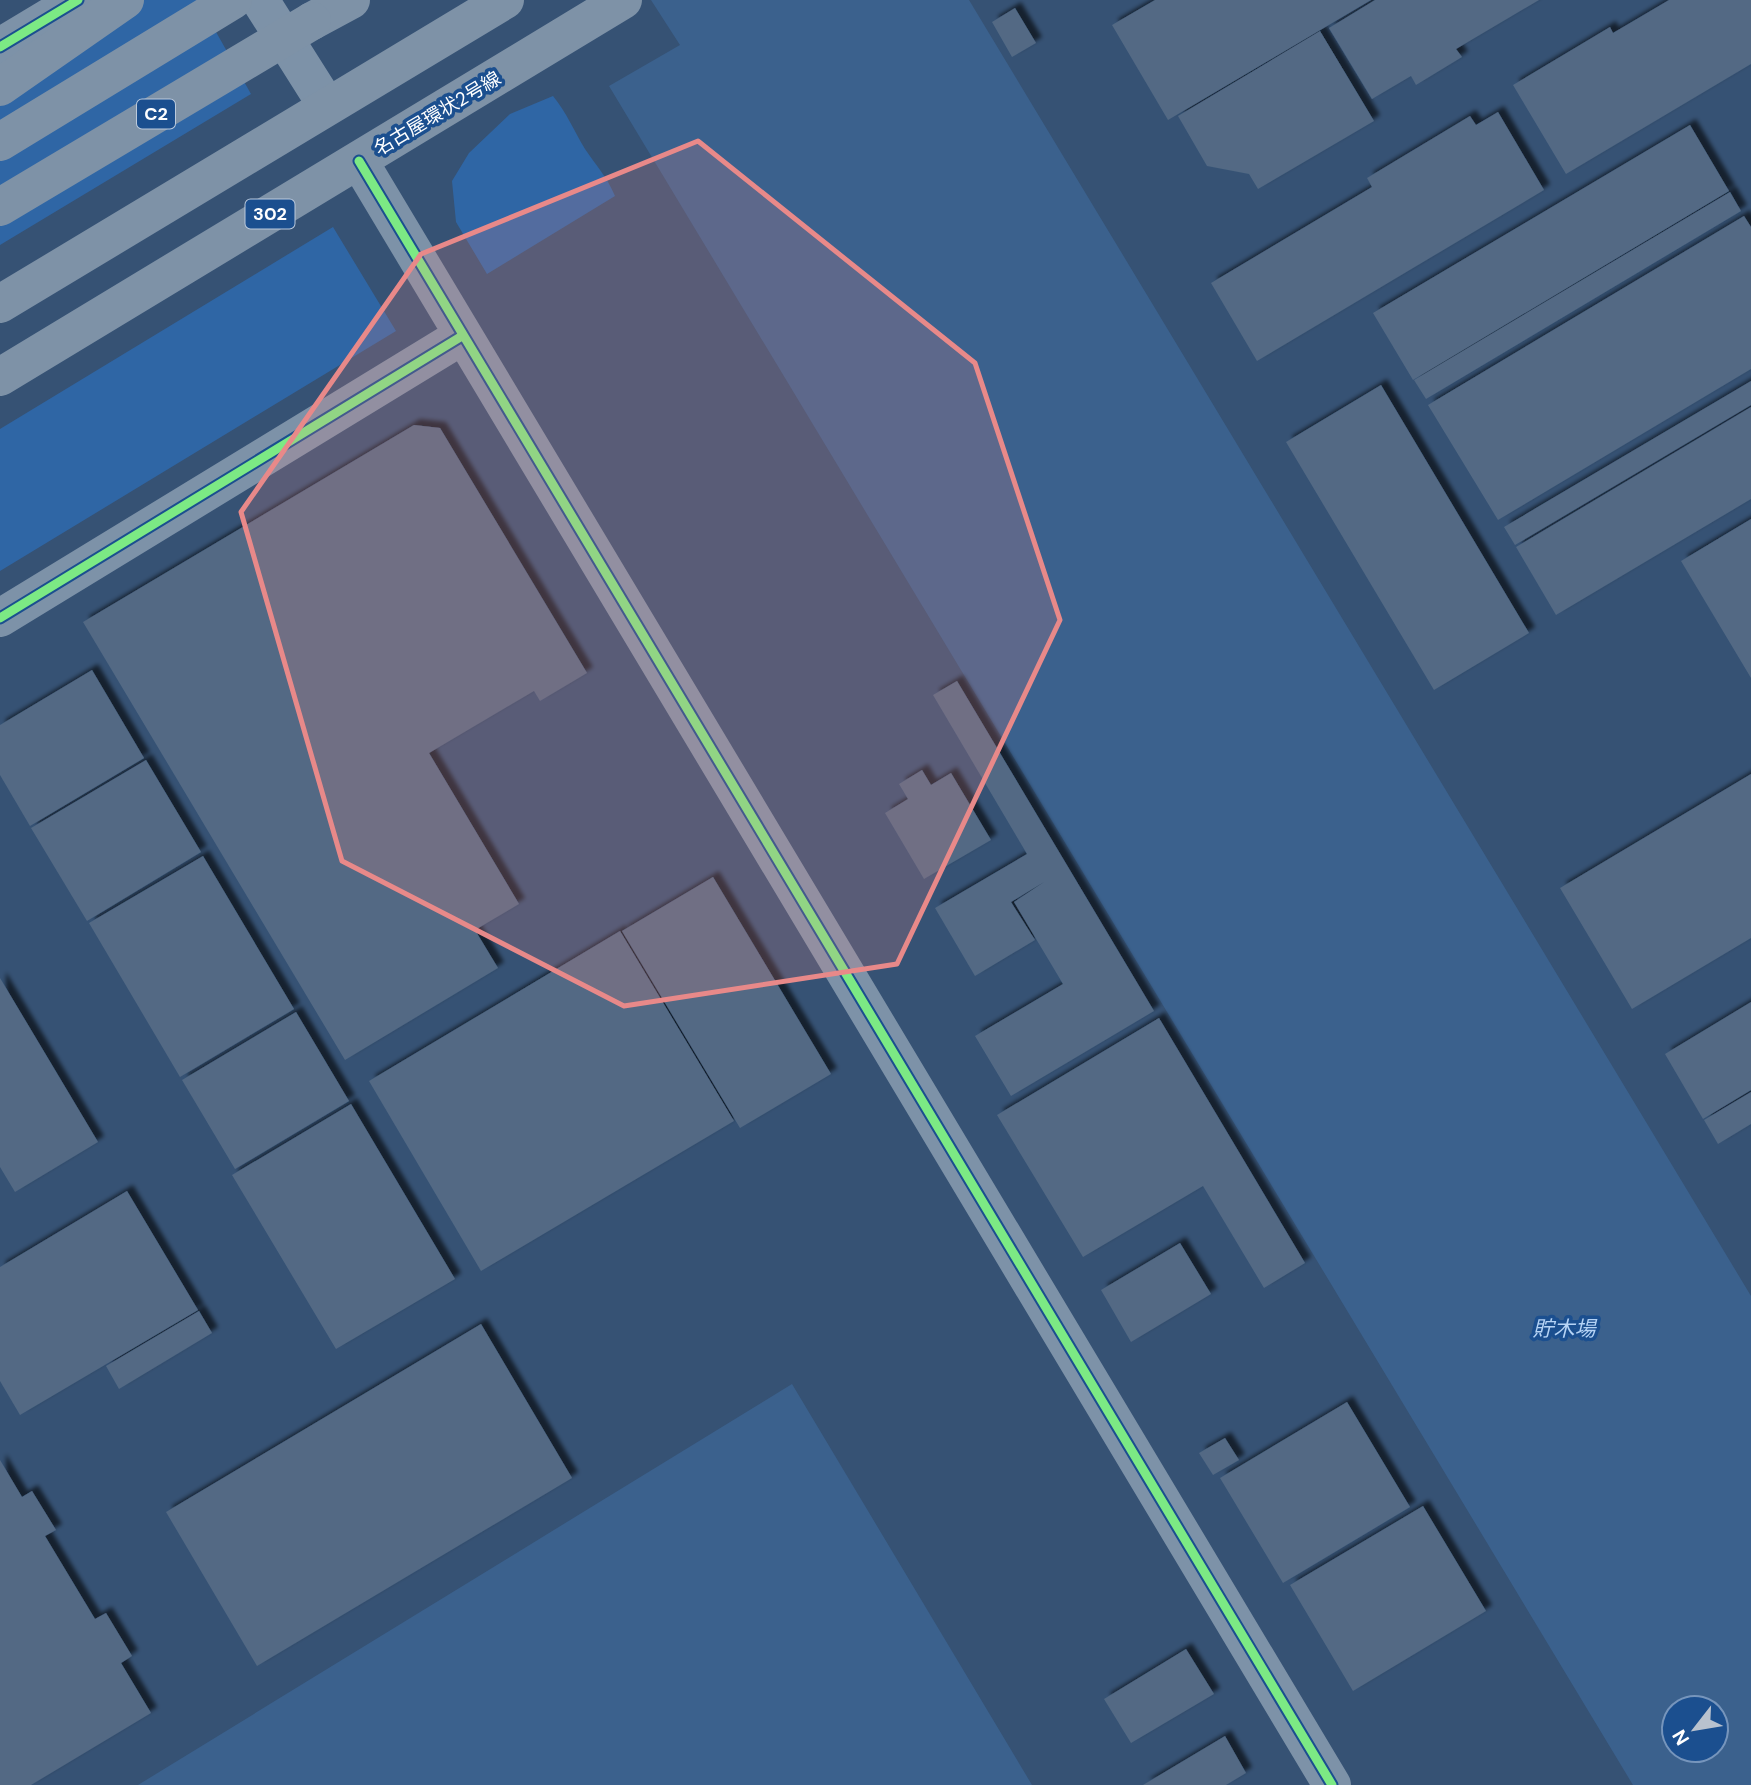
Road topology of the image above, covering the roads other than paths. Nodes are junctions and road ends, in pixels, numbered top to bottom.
1 (78, 0) edge
2 (125, 0) edge
3 (233, 0) edge
4 (260, 0) edge
5 (342, 0) edge
6 (351, 0) edge
7 (505, 0) edge
8 (623, 0) edge
9 (312, 21) junction
10 (0, 47) edge
11 (0, 87) edge
12 (327, 106) junction
13 (0, 142) edge
14 (359, 161) junction
15 (0, 207) edge
16 (0, 304) edge
17 (462, 336) junction
18 (0, 377) edge
19 (0, 618) edge
20 (1332, 1785) edge

1 - 10 street
2 - 11 highway
3 - 13 highway
4 - 12 street
5 - 9 highway
6 - 9 highway
7 - 12 highway
8 - 14 highway, 名古屋環状2号線 / 302
9 - 15 highway, C2, bridge
12 - 16 highway
14 - 17 street
14 - 18 highway, 名古屋環状2号線 / 302
17 - 19 street
17 - 20 street

